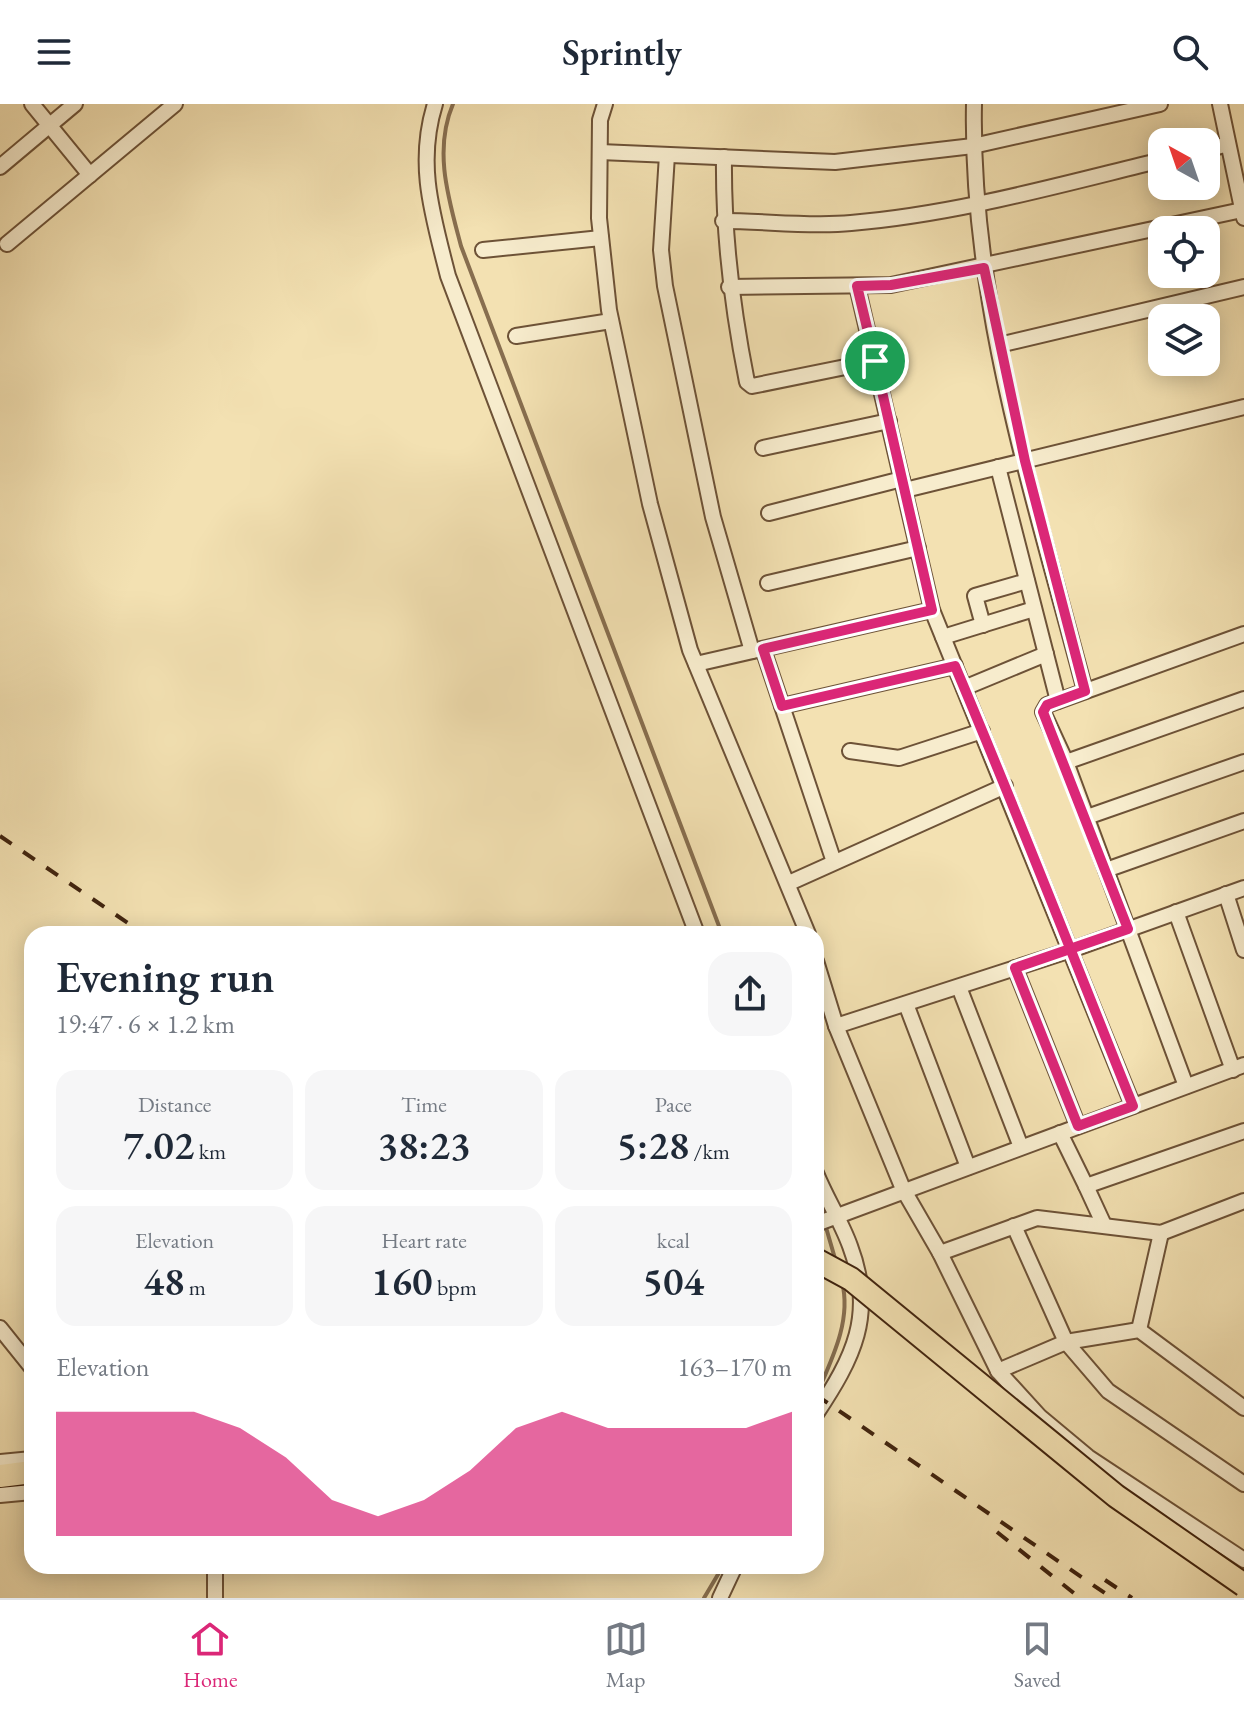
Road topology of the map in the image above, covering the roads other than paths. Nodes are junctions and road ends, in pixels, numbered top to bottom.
1 (32, 104) edge
2 (75, 104) edge
3 (175, 104) edge
4 (435, 104) edge
5 (605, 104) edge
6 (974, 104) edge
7 (1160, 104) edge
8 (1220, 104) edge
9 (50, 125) junction
10 (1228, 144) junction
11 (973, 146) junction
12 (1220, 146) edge
13 (600, 152) junction
14 (667, 155) junction
15 (724, 157) junction
16 (1148, 163) edge
17 (0, 167) edge
18 (90, 175) junction
19 (977, 206) junction
20 (1243, 214) edge
21 (723, 221) junction
22 (601, 238) junction
23 (7, 244) dead end
24 (483, 250) dead end
25 (984, 268) junction
26 (857, 286) junction
27 (729, 287) junction
28 (1244, 287) edge
29 (611, 321) junction
30 (516, 336) dead end
31 (999, 345) junction
32 (875, 361) junction
33 (1244, 407) edge
34 (889, 421) junction
35 (763, 448) dead end
36 (1025, 461) junction
37 (998, 467) junction
38 (904, 484) junction
39 (769, 513) dead end
40 (918, 548) junction
41 (1027, 581) junction
42 (768, 583) dead end
43 (1034, 609) junction
44 (932, 610) junction
45 (983, 625) junction
46 (1244, 634) edge
47 (943, 637) junction
48 (757, 650) junction
49 (1046, 654) junction
50 (696, 664) junction
51 (955, 666) junction
52 (964, 688) junction
53 (1085, 691) junction
54 (1244, 699) edge
55 (1058, 701) junction
56 (782, 706) junction
57 (982, 731) junction
58 (850, 751) dead end
59 (1066, 762) junction
60 (1244, 762) edge
61 (1005, 786) junction
62 (1087, 817) junction
63 (1244, 821) edge
64 (834, 862) junction
65 (1106, 870) junction
66 (789, 883) junction
67 (1244, 888) edge
68 (1226, 894) junction
69 (1176, 912) junction
70 (694, 926) edge
71 (805, 926) edge
72 (1128, 929) junction
73 (1071, 950) junction
74 (1244, 950) edge
75 (1015, 968) junction
76 (824, 987) edge
77 (959, 987) junction
78 (906, 1004) junction
79 (836, 1026) junction
80 (1238, 1067) edge
81 (1186, 1086) junction
82 (1133, 1106) junction
83 (1078, 1126) junction
84 (1244, 1131) edge
85 (1060, 1133) junction
86 (1021, 1147) junction
87 (968, 1167) junction
88 (1086, 1186) junction
89 (903, 1189) junction
90 (1244, 1201) edge
91 (826, 1220) edge
92 (1104, 1225) junction
93 (1014, 1226) junction
94 (1161, 1233) junction
95 (940, 1253) junction
96 (824, 1264) edge
97 (0, 1328) edge
98 (1139, 1330) junction
99 (1066, 1342) junction
100 (24, 1358) edge
101 (998, 1371) junction
102 (824, 1401) edge
103 (1244, 1408) edge
104 (24, 1460) edge
105 (0, 1462) edge
106 (24, 1473) edge
107 (0, 1476) edge
108 (1244, 1484) edge
109 (24, 1493) edge
110 (0, 1495) edge
111 (1244, 1560) edge
112 (215, 1574) edge
113 (731, 1574) edge
114 (1244, 1585) edge
115 (215, 1598) edge
116 (720, 1598) edge

1 - 9 street
2 - 9 street
3 - 18 street
4 - 70 street
5 - 13 street
6 - 11 street
7 - 11 street
8 - 10 street
9 - 17 street
9 - 18 street
10 - 12 street
10 - 20 street
11 - 15 street
11 - 19 street
13 - 14 street
13 - 22 street
14 - 15 street
14 - 48 street
15 - 21 street
16 - 19 street
18 - 23 street
19 - 21 street
19 - 25 street
20 - 25 street
21 - 27 street
22 - 24 street
22 - 29 street
25 - 26 street
25 - 31 street
26 - 27 street
26 - 32 street
27 - 32 street
28 - 31 street
29 - 30 street
29 - 50 street
31 - 36 street
32 - 34 street
33 - 36 street
34 - 35 street
34 - 38 street
36 - 37 street
36 - 53 street
37 - 38 street
37 - 41 street
38 - 39 street
38 - 40 street
40 - 42 street
40 - 44 street
41 - 43 street
41 - 45 street
43 - 45 street
43 - 49 street
44 - 47 street
44 - 48 street
45 - 47 street
46 - 53 street
47 - 51 street
48 - 50 street
48 - 56 street
49 - 52 street
49 - 55 street
50 - 66 street
51 - 52 street
51 - 56 street
52 - 57 street
53 - 55 street
54 - 59 street
55 - 59 street
56 - 64 street
57 - 58 street
57 - 61 street
59 - 62 street
60 - 62 street
61 - 64 street
61 - 73 street
62 - 65 street
63 - 65 street
64 - 66 street
65 - 72 street
66 - 71 street
67 - 68 street
68 - 69 street
68 - 74 street
69 - 72 street
69 - 80 street
72 - 73 street
72 - 81 street
73 - 75 street
73 - 82 street
75 - 77 street
75 - 83 street
76 - 79 street
77 - 78 street
77 - 86 street
78 - 79 street
78 - 87 street
79 - 89 street
80 - 81 street
81 - 82 street
82 - 83 street
83 - 85 street
84 - 88 street
85 - 86 street
85 - 88 street
86 - 87 street
87 - 89 street
88 - 92 street
89 - 91 street
89 - 95 street
90 - 94 street
91 - 102 street
92 - 93 street
92 - 94 street
93 - 95 street
93 - 99 street
94 - 98 street
95 - 101 street
96 - 114 main road, bridge
97 - 100 street
98 - 99 street
98 - 103 street
99 - 101 street
99 - 108 street
101 - 111 street
104 - 105 street
106 - 107 main road
109 - 110 street
112 - 115 street
113 - 116 street

